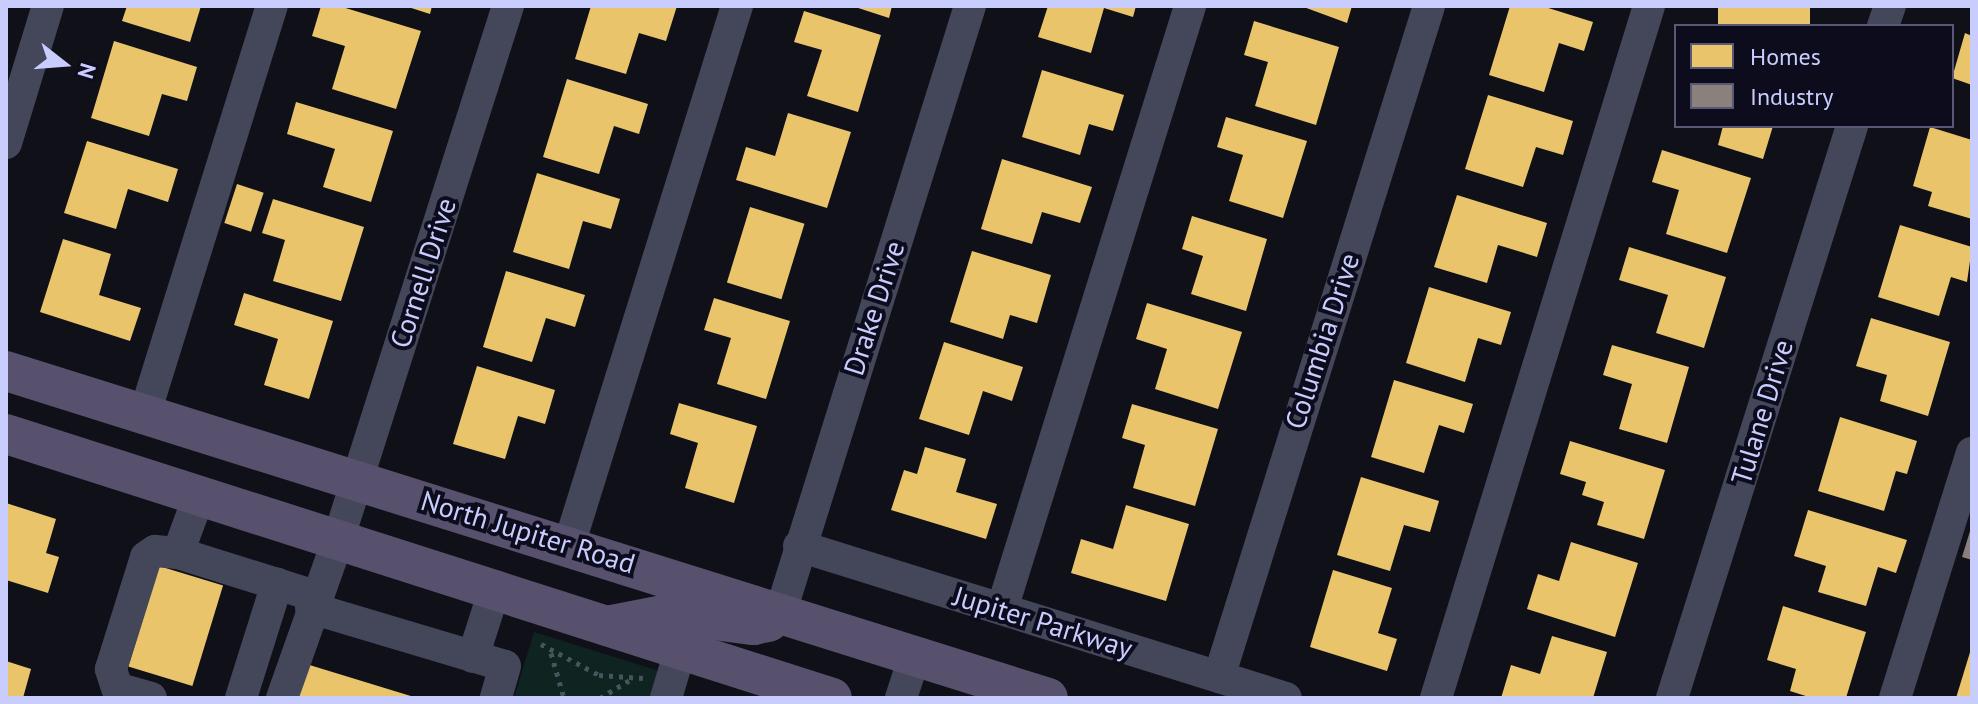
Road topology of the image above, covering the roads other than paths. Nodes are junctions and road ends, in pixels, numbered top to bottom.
1 (48, 6) edge
2 (272, 6) edge
3 (508, 6) edge
4 (737, 6) edge
5 (970, 6) edge
6 (1190, 6) edge
7 (1429, 6) edge
8 (1649, 6) edge
9 (1851, 128) edge
10 (6, 143) edge
11 (6, 371) edge
12 (145, 413) junction
13 (6, 434) edge
14 (1972, 453) edge
15 (358, 479) junction
16 (199, 496) junction
17 (338, 540) junction
18 (569, 545) junction
19 (799, 546) junction
20 (178, 553) junction
21 (277, 584) junction
22 (494, 591) junction
23 (314, 602) junction
24 (1002, 609) junction
25 (781, 611) junction
26 (604, 626) junction
27 (915, 655) junction
28 (473, 657) junction
29 (673, 676) edge
30 (1219, 677) junction
31 (151, 698) edge
32 (241, 698) edge
33 (282, 698) edge
34 (496, 698) edge
35 (832, 698) edge
36 (901, 698) edge
37 (1048, 698) edge
38 (1286, 698) edge
39 (1436, 698) edge
40 (1672, 698) edge
41 (1895, 698) edge

1 - 10 street
2 - 12 street
3 - 15 street, Cornell Drive
4 - 18 street
5 - 19 street, Drake Drive
6 - 24 street
7 - 30 street, Columbia Drive
8 - 39 street
9 - 40 street, Tulane Drive
11 - 12 main road, North Jupiter Road
12 - 15 main road, North Jupiter Road
13 - 16 main road
14 - 41 street
15 - 17 street, Cornell Drive
15 - 18 main road, North Jupiter Road
16 - 17 main road
16 - 20 street
17 - 22 main road
17 - 23 street, Cornell Drive
18 - 25 main road, North Jupiter Road
19 - 24 street, Jupiter Parkway
19 - 25 street, Drake Drive
20 - 21 street
20 - 31 street
21 - 23 street
21 - 32 street
22 - 26 main road
22 - 28 street
23 - 28 street
23 - 33 street, Cornell Drive
24 - 30 street, Jupiter Parkway
25 - 26 main road
25 - 27 main road, North Jupiter Road
26 - 29 main road
27 - 36 street
27 - 37 main road, North Jupiter Road
28 - 34 street
29 - 35 main road
30 - 38 street, Jupiter Parkway

